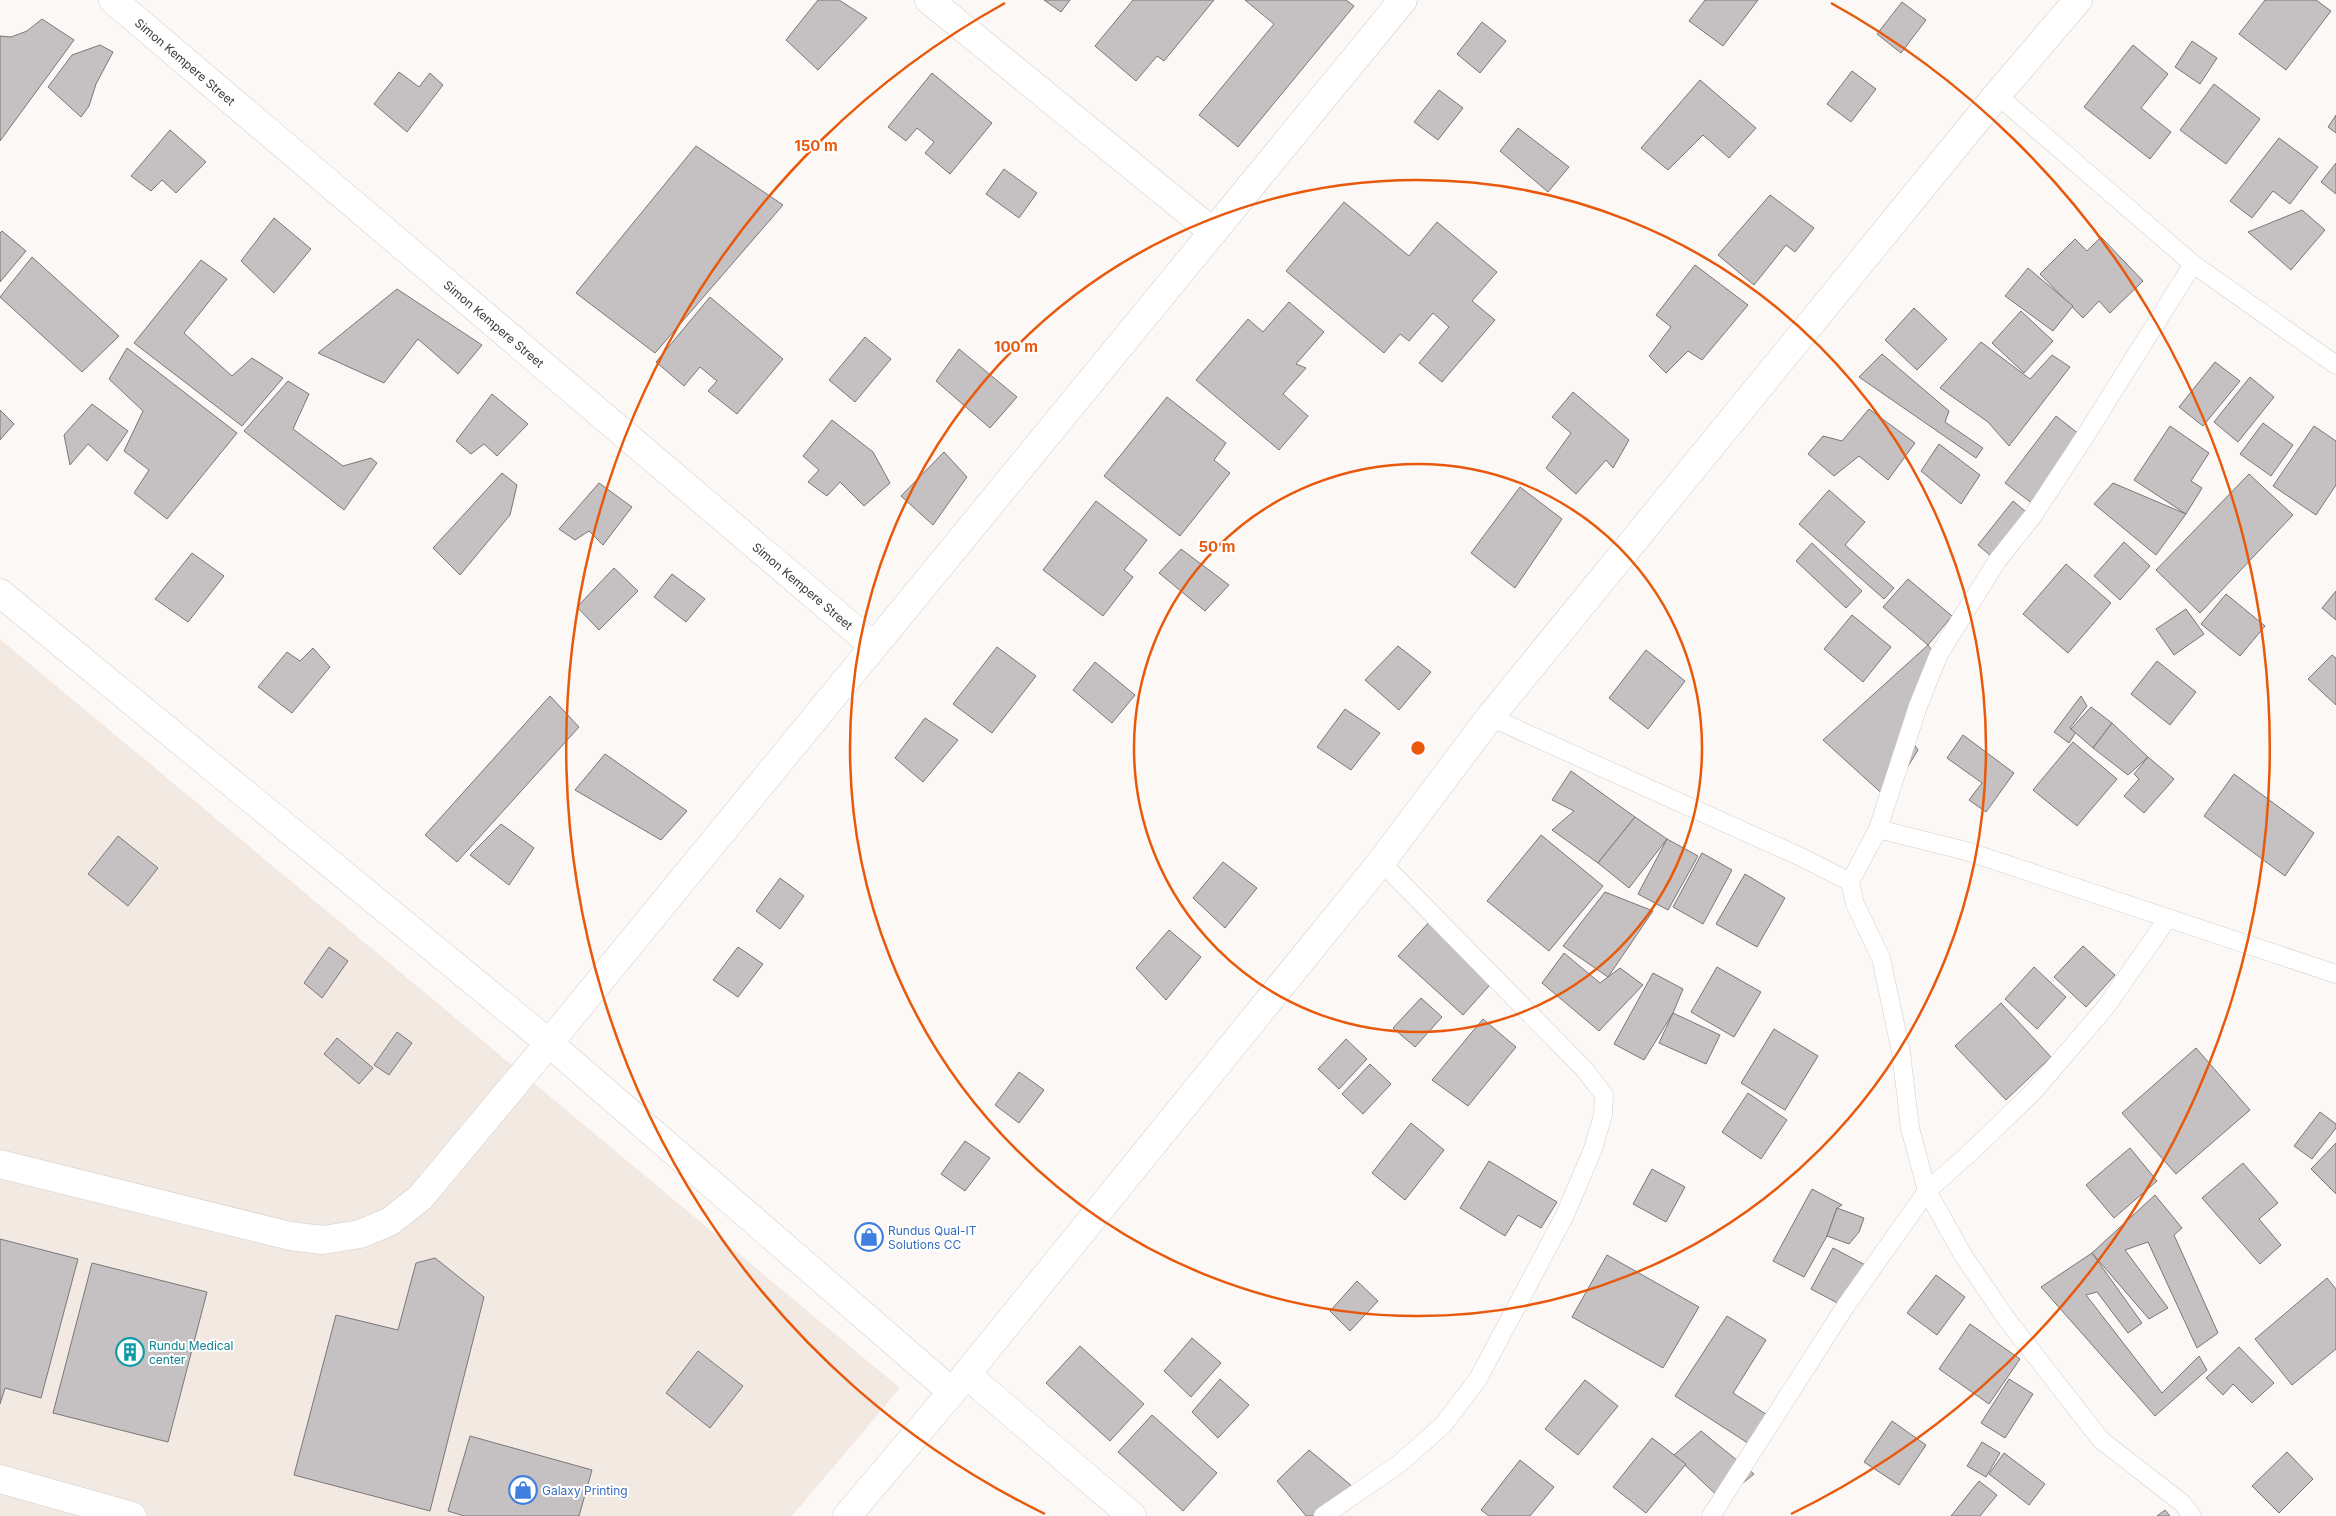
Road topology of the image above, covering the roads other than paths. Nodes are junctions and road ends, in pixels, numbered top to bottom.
1 (113, 0) edge
2 (929, 0) edge
3 (1403, 0) edge
4 (2078, 0) edge
5 (1997, 95) junction
6 (1214, 232) junction
7 (2193, 264) junction
8 (2336, 365) edge
9 (0, 593) edge
10 (874, 646) junction
11 (1490, 717) junction
12 (1878, 829) junction
13 (1381, 862) junction
14 (1850, 882) junction
15 (2168, 918) junction
16 (2336, 974) edge
17 (550, 1044) junction
18 (0, 1164) edge
19 (1927, 1191) junction
20 (959, 1383) junction
21 (0, 1479) edge
22 (132, 1516) edge
23 (847, 1516) edge
24 (1132, 1516) edge
25 (1323, 1516) edge
26 (1711, 1516) edge
27 (2192, 1516) edge

1 - 10 street, Simon Kempere Street
2 - 6 street
3 - 6 street
4 - 5 street
5 - 7 lane
5 - 11 street
6 - 10 street
7 - 8 lane
7 - 12 lane
9 - 17 street
10 - 17 street
11 - 13 street
11 - 14 lane
12 - 14 lane
12 - 15 lane
13 - 20 street
13 - 25 lane
14 - 19 lane
15 - 16 lane
15 - 19 lane
17 - 18 street
17 - 20 street
19 - 26 lane
19 - 27 lane
20 - 23 street
20 - 24 street
21 - 22 street

